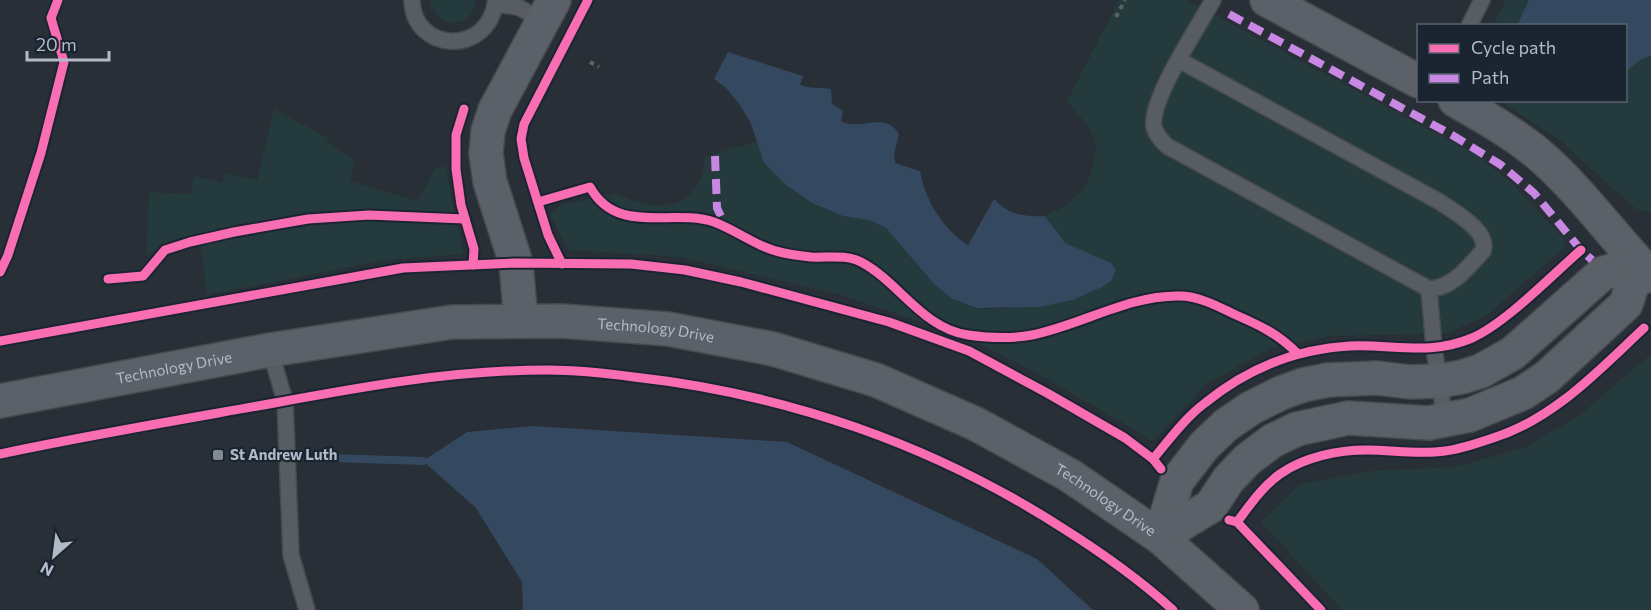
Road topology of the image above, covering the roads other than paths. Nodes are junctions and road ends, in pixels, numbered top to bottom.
1 (412, 0) edge
2 (1213, 0) edge
3 (1267, 0) edge
4 (1482, 0) edge
5 (496, 2) edge
6 (549, 10) edge
7 (1470, 24) edge
8 (1179, 60) junction
9 (1417, 80) edge
10 (1458, 102) edge
11 (1645, 270) edge
12 (1429, 289) junction
13 (521, 321) junction
14 (270, 350) junction
15 (1440, 381) junction
16 (0, 401) edge
17 (1445, 420) junction
18 (1160, 537) junction
19 (307, 610) edge
20 (1242, 610) edge

1 - 5 lane
2 - 8 lane
3 - 9 street
4 - 7 lane
5 - 6 lane
6 - 13 street
8 - 12 lane
8 - 12 lane
10 - 11 street
11 - 15 street
11 - 17 street
12 - 15 lane
13 - 14 street, Technology Drive
13 - 18 street, Technology Drive
14 - 16 street, Technology Drive
14 - 19 lane
15 - 17 lane
15 - 18 street
17 - 18 street
18 - 20 street, Technology Drive

